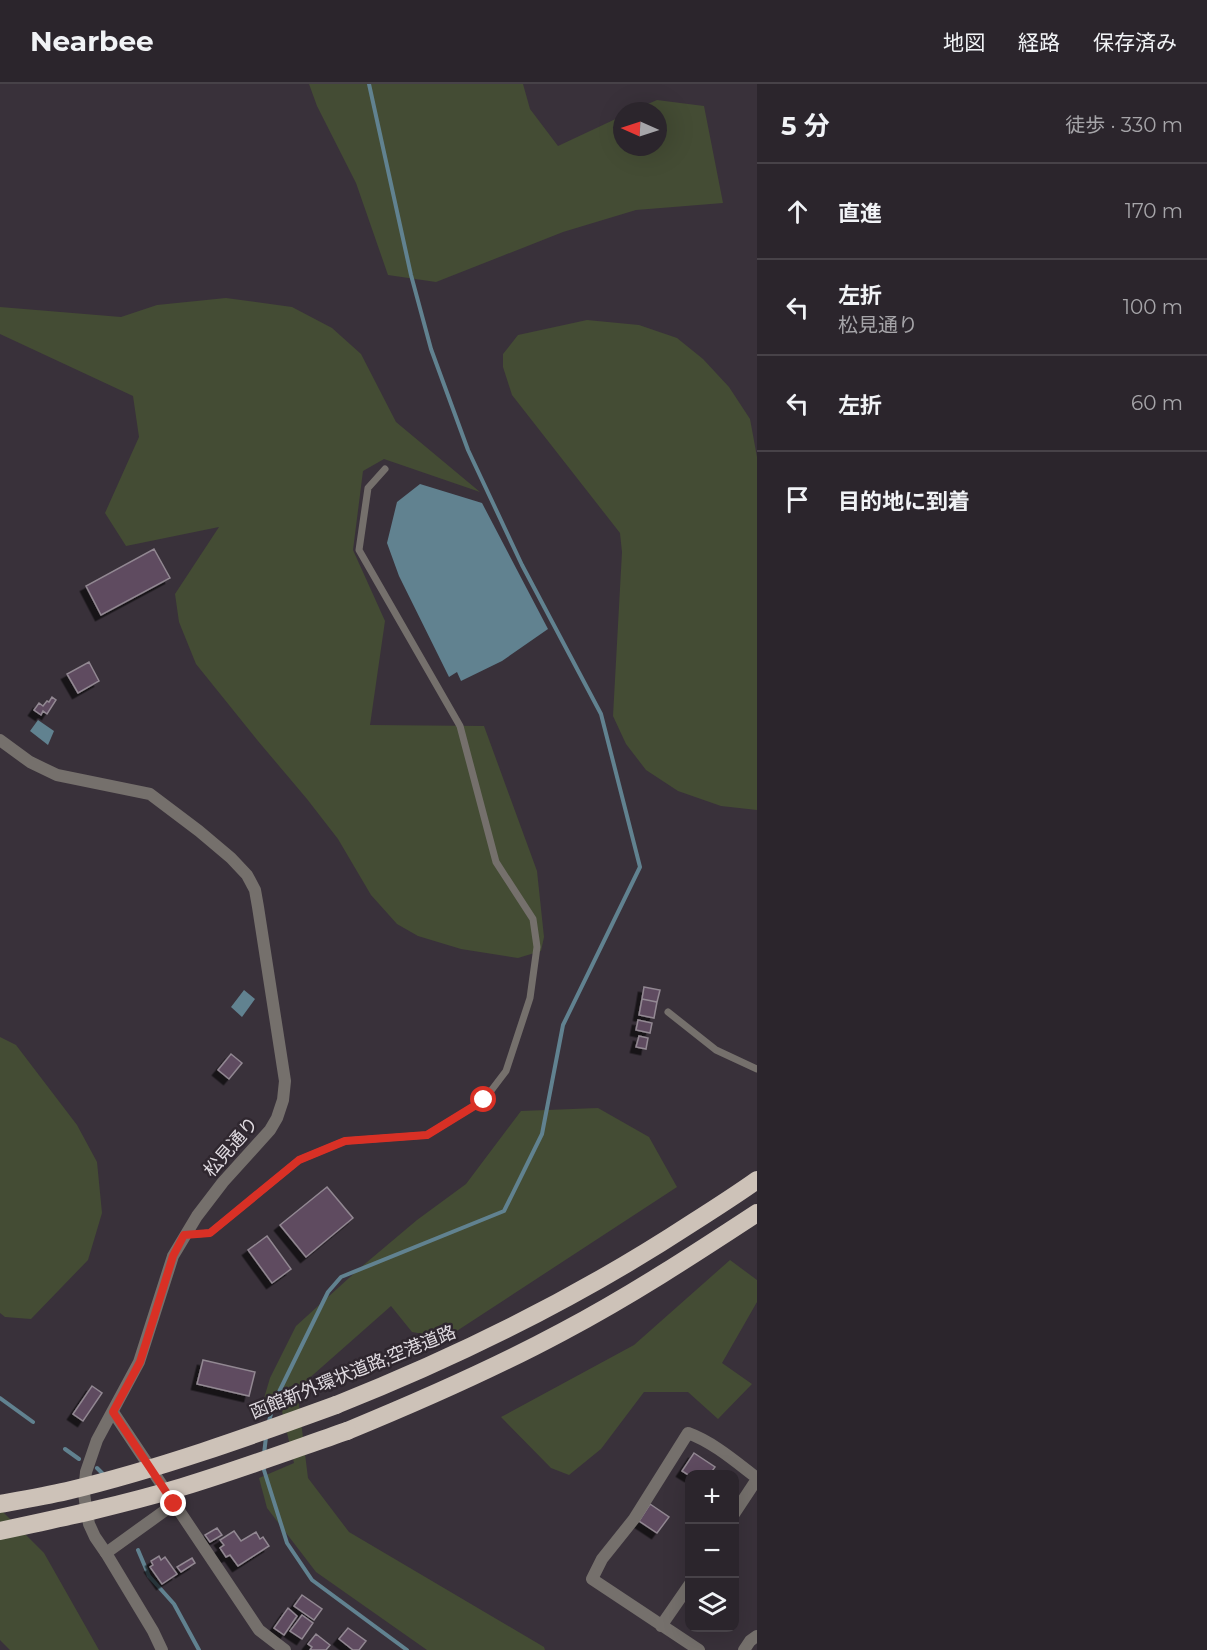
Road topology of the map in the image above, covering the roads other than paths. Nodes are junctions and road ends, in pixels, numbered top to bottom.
1 (385, 468) dead end
2 (0, 740) edge
3 (668, 1012) dead end
4 (757, 1069) edge
5 (757, 1180) edge
6 (757, 1213) edge
7 (184, 1235) junction
8 (113, 1412) junction
9 (757, 1478) edge
10 (0, 1504) edge
11 (174, 1504) junction
12 (739, 1507) edge
13 (0, 1532) edge
14 (106, 1553) junction
15 (685, 1591) edge
16 (661, 1626) junction
17 (757, 1636) edge
18 (162, 1650) edge
19 (285, 1650) edge
20 (699, 1650) edge
21 (744, 1650) edge

1 - 7 lane
2 - 7 street, 松見通り
3 - 4 lane
5 - 10 highway, 函館新外環状道路;空港道路, bridge
6 - 13 highway, bridge
7 - 8 street, 松見通り
8 - 11 street
8 - 14 street, 松見通り
9 - 12 street
9 - 16 street
11 - 14 street
11 - 19 street
14 - 18 street, 松見通り
15 - 16 street
16 - 20 street
17 - 21 street

